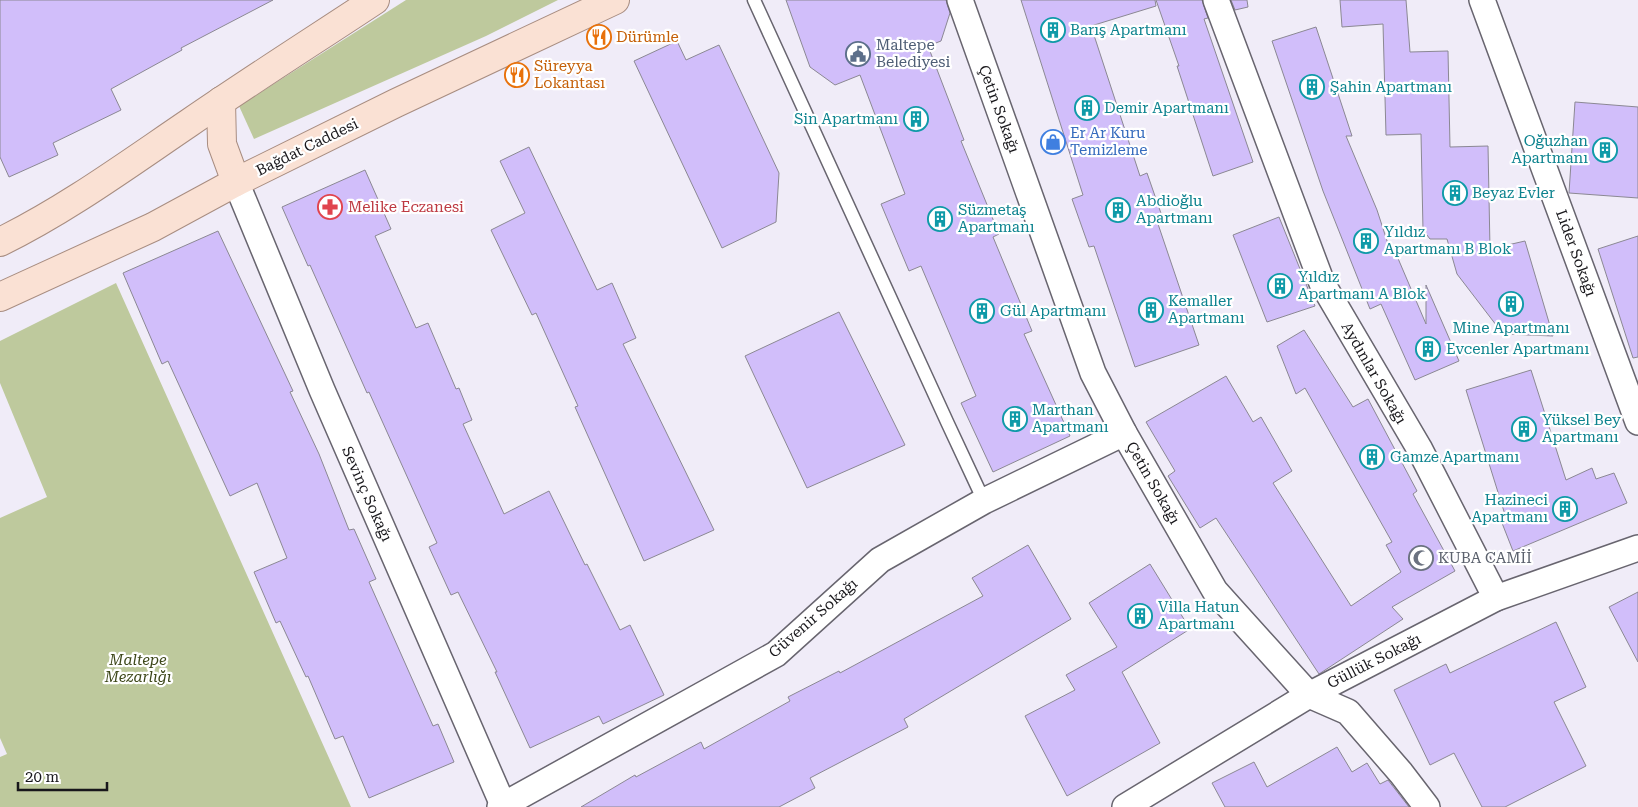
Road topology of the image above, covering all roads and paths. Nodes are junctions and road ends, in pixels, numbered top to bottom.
1 (375, 0) edge
2 (614, 0) edge
3 (754, 0) edge
4 (960, 0) edge
5 (1216, 0) edge
6 (1482, 0) edge
7 (221, 101) junction
8 (236, 182) junction
9 (0, 242) edge
10 (0, 297) edge
11 (1638, 422) edge
12 (1124, 433) junction
13 (984, 501) junction
14 (1638, 548) edge
15 (1496, 598) junction
16 (1309, 695) junction
17 (501, 806) edge
18 (1129, 806) edge
19 (1427, 807) edge

1 - 7 main road
2 - 8 main road, Bağdat Caddesi
3 - 13 lane
4 - 12 street, Çetin Sokağı
5 - 15 street, Aydınlar Sokağı
6 - 11 street, Lider Sokağı
7 - 8 main road
7 - 9 main road
8 - 10 main road, Bağdat Caddesi
8 - 17 street, Sevinç Sokağı
12 - 13 street, Güvenir Sokağı
12 - 16 street, Çetin Sokağı
13 - 17 street, Güvenir Sokağı
14 - 15 street, Güllük Sokağı
15 - 16 street, Güllük Sokağı
16 - 18 street, Güllük Sokağı
16 - 19 street, Çetin Sokağı

